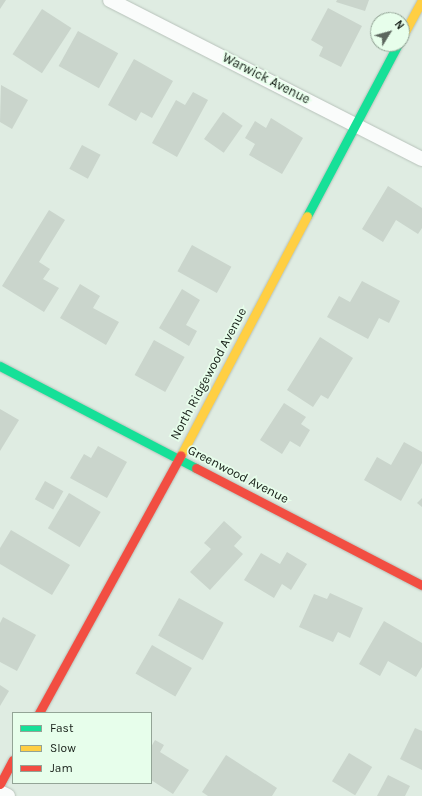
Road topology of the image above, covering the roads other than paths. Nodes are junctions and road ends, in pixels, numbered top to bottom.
1 (110, 0) edge
2 (422, 0) edge
3 (410, 22) edge
4 (394, 52) edge
5 (355, 125) junction
6 (422, 159) edge
7 (0, 366) edge
8 (179, 459) junction
9 (422, 585) edge
10 (40, 712) edge
11 (12, 762) edge
12 (0, 784) edge
13 (0, 792) edge
14 (8, 796) edge

1 - 5 street, Warwick Avenue
2 - 3 street
4 - 5 street, North Ridgewood Avenue
5 - 6 street, Warwick Avenue
5 - 8 street, North Ridgewood Avenue
7 - 8 street, Greenwood Avenue
8 - 9 street, Greenwood Avenue
8 - 10 street, North Ridgewood Avenue
11 - 12 street
13 - 14 street

